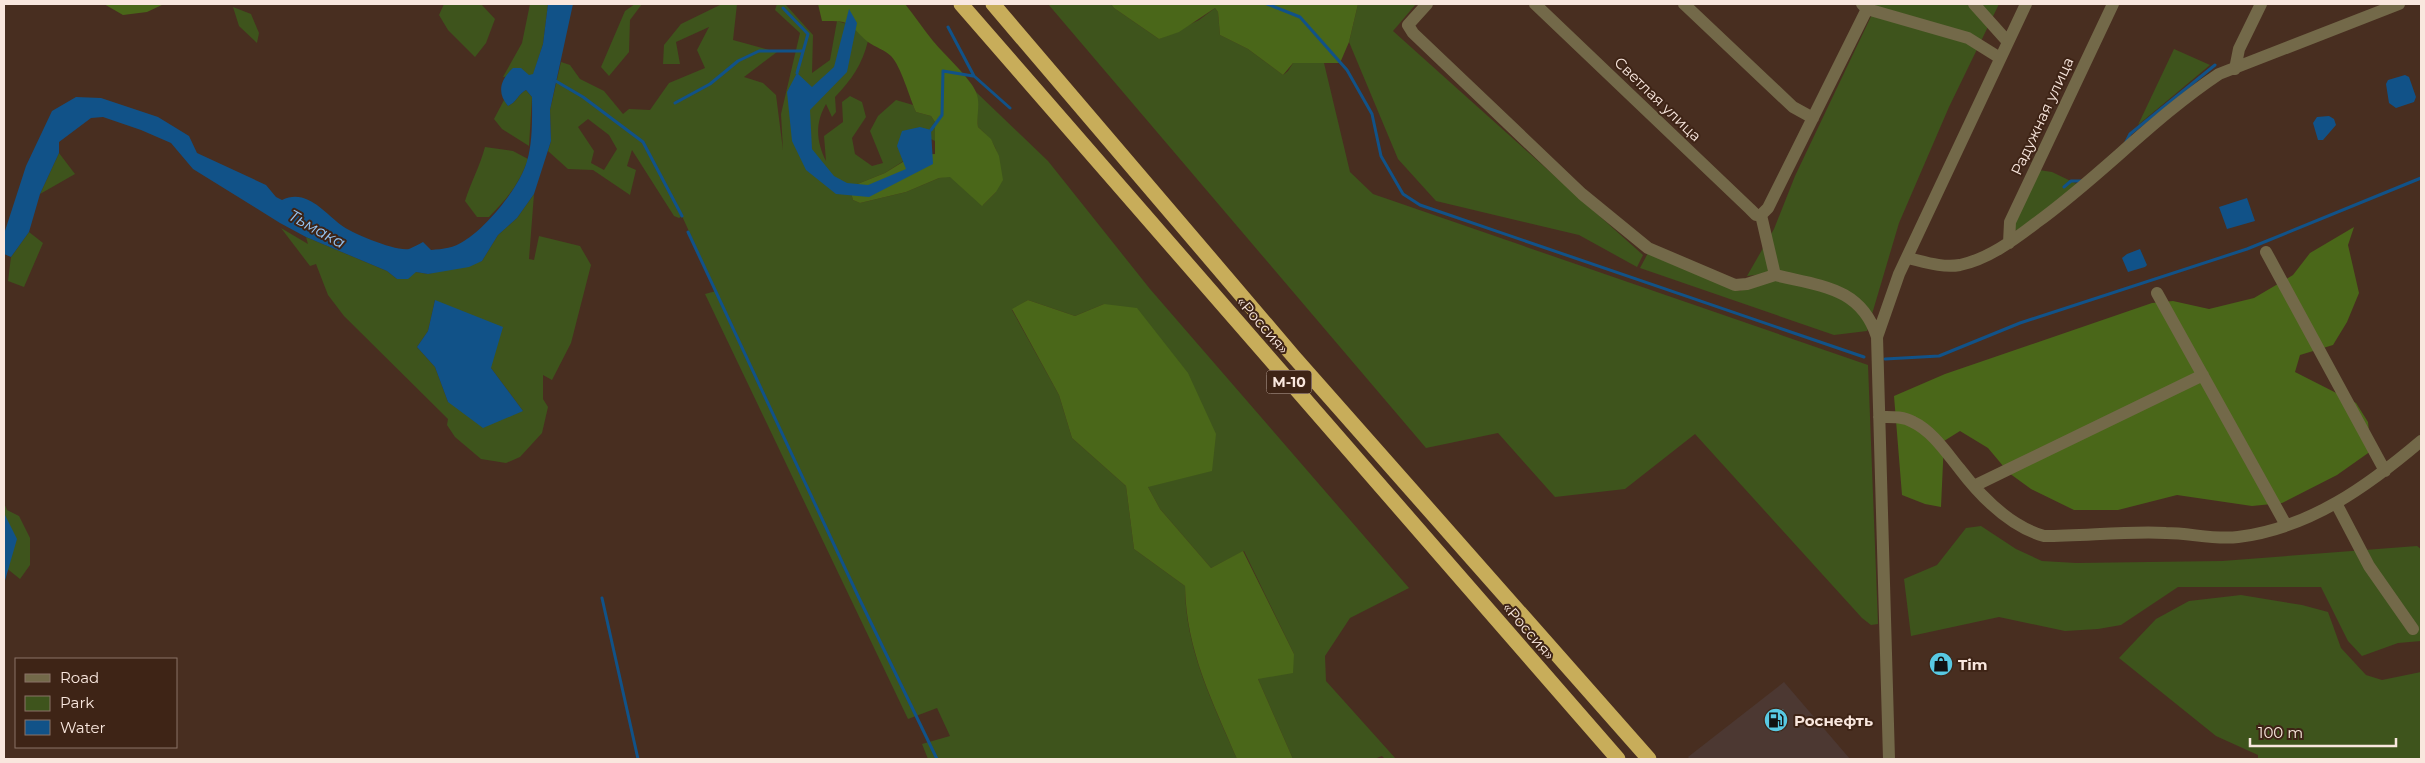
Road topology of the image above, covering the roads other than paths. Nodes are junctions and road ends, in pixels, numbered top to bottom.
1 (962, 4) edge
2 (993, 4) edge
3 (1427, 4) edge
4 (1534, 4) edge
5 (1684, 4) edge
6 (1974, 4) edge
7 (2026, 4) edge
8 (2113, 4) edge
9 (2261, 4) edge
10 (2399, 4) edge
11 (1864, 6) edge
12 (2008, 42) junction
13 (2000, 58) junction
14 (2235, 69) junction
15 (1813, 118) junction
16 (1761, 215) junction
17 (2009, 243) junction
18 (2266, 252) dead end
19 (1908, 258) junction
20 (1775, 275) junction
21 (2157, 293) dead end
22 (1877, 337) junction
23 (2202, 374) junction
24 (1879, 417) junction
25 (2421, 441) edge
26 (2385, 470) junction
27 (1974, 486) junction
28 (2336, 503) junction
29 (2286, 524) junction
30 (2413, 629) dead end
31 (1618, 759) edge
32 (1649, 759) edge
33 (1889, 759) edge

1 - 31 highway, «Россия» / М-10
2 - 32 highway, «Россия» / М-10
3 - 20 street
4 - 16 street, Светлая улица
5 - 15 street
6 - 12 street
7 - 12 street
8 - 17 street, Радужная улица
9 - 14 street
10 - 14 street
11 - 13 street
11 - 15 street
12 - 13 street
13 - 19 street
14 - 17 street
15 - 16 street
16 - 20 street
17 - 19 street
18 - 26 street
19 - 22 street
20 - 22 street
21 - 23 street
22 - 24 street
23 - 27 street
23 - 29 street
24 - 27 street
24 - 33 street
25 - 26 street
26 - 28 street
27 - 29 street
28 - 29 street
28 - 30 street

